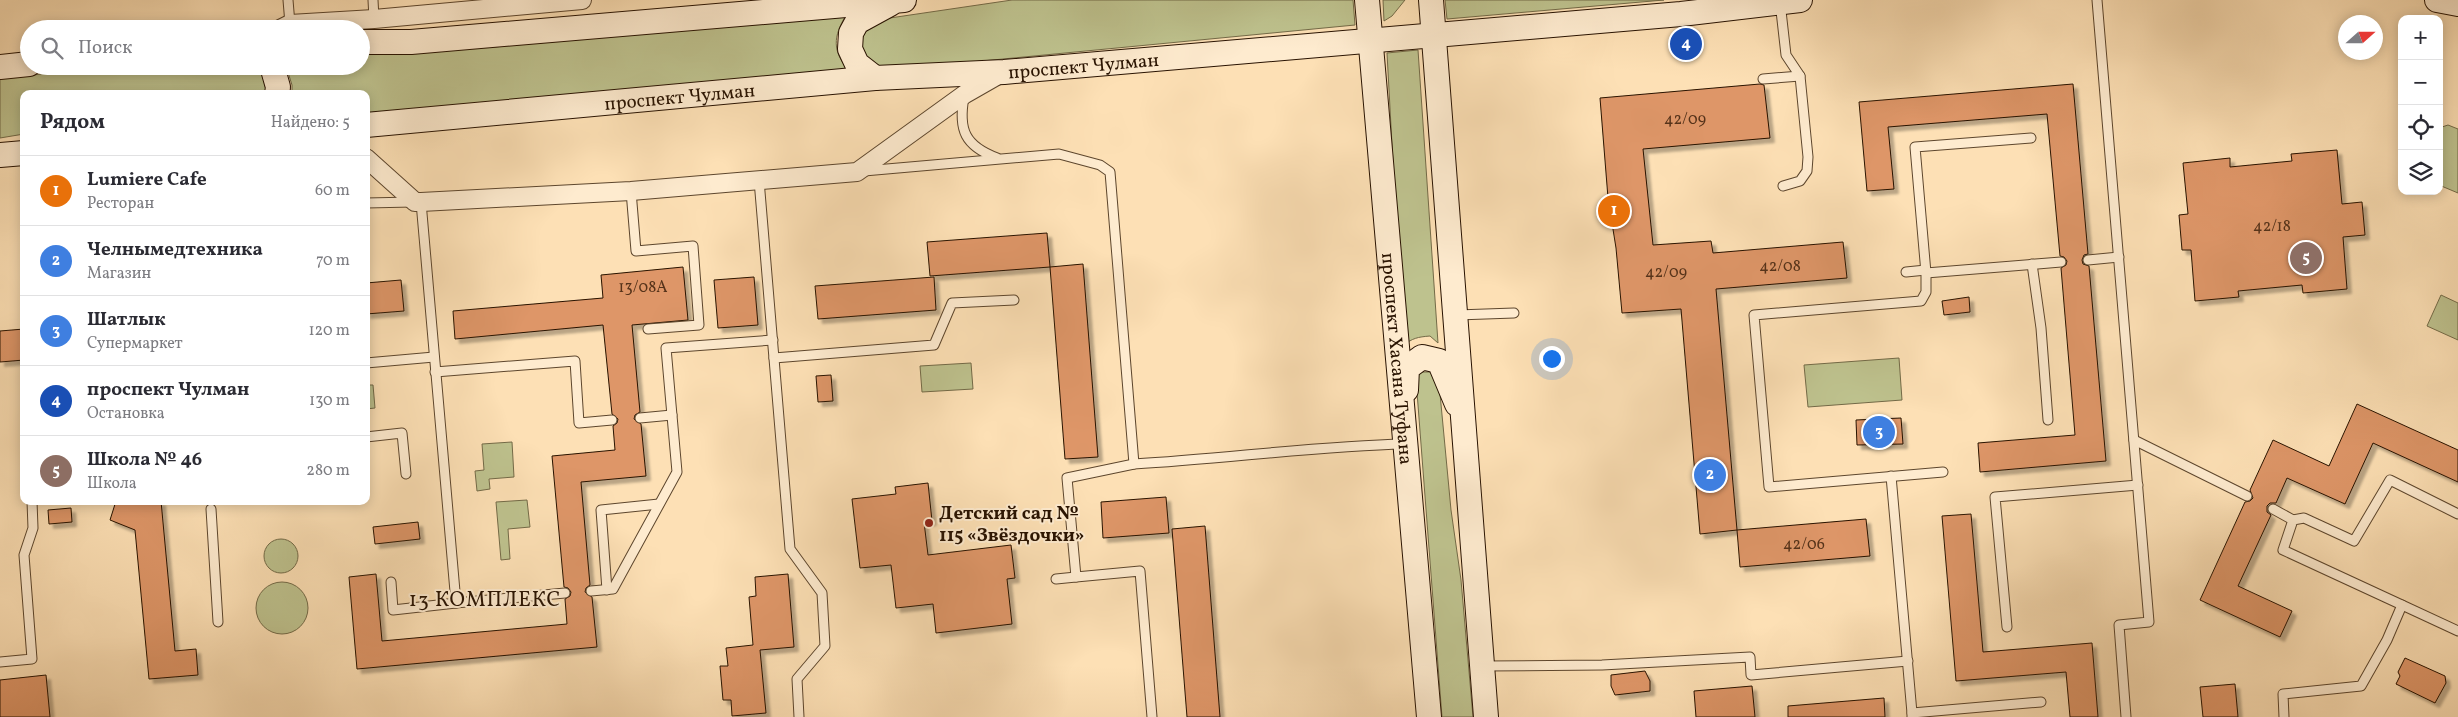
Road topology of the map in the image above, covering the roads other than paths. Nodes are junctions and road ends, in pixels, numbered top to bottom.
1 (288, 0) edge
2 (373, 0) edge
3 (582, 0) edge
4 (1367, 0) edge
5 (1431, 0) edge
6 (2097, 0) edge
7 (2437, 0) edge
8 (900, 1) edge
9 (1790, 1) edge
10 (531, 2) edge
11 (2458, 4) edge
12 (374, 19) junction
13 (286, 20) edge
14 (361, 20) edge
15 (1435, 34) junction
16 (1372, 39) junction
17 (370, 42) edge
18 (20, 65) edge
19 (0, 67) edge
20 (1004, 72) junction
21 (275, 75) edge
22 (1800, 76) junction
23 (875, 78) junction
24 (1763, 79) dead end
25 (277, 90) edge
26 (964, 94) junction
27 (370, 125) edge
28 (2031, 138) dead end
29 (20, 153) edge
30 (0, 155) edge
31 (1000, 159) junction
32 (370, 161) edge
33 (857, 172) junction
34 (760, 180) junction
35 (1783, 186) dead end
36 (630, 191) junction
37 (418, 202) junction
38 (370, 203) edge
39 (2119, 258) junction
40 (2088, 260) dead end
41 (2060, 262) dead end
42 (2032, 264) junction
43 (1926, 271) junction
44 (1906, 272) dead end
45 (1014, 300) dead end
46 (1514, 313) dead end
47 (1456, 315) junction
48 (648, 329) dead end
49 (773, 340) junction
50 (434, 357) junction
51 (774, 358) junction
52 (370, 363) edge
53 (436, 372) junction
54 (672, 415) junction
55 (640, 418) dead end
56 (612, 420) dead end
57 (2048, 420) dead end
58 (1465, 421) junction
59 (1404, 434) junction
60 (370, 437) edge
61 (2134, 440) junction
62 (1134, 464) junction
63 (1943, 472) dead end
64 (406, 474) dead end
65 (1891, 476) junction
66 (2138, 485) junction
67 (2247, 496) dead end
68 (659, 504) junction
69 (32, 505) edge
70 (2273, 509) dead end
71 (211, 510) dead end
72 (2458, 514) edge
73 (2292, 520) junction
74 (1076, 577) junction
75 (1056, 579) dead end
76 (392, 582) dead end
77 (607, 590) junction
78 (591, 591) dead end
79 (564, 593) dead end
80 (456, 603) junction
81 (2402, 605) junction
82 (218, 622) dead end
83 (2007, 627) dead end
84 (2458, 631) edge
85 (0, 662) edge
86 (1908, 662) junction
87 (1482, 666) junction
88 (2041, 702) dead end
89 (1912, 715) edge
90 (799, 717) edge
91 (1152, 717) edge
92 (1429, 717) edge
93 (1486, 717) edge
94 (2126, 717) edge
95 (2284, 717) edge

1 - 13 lane
2 - 12 lane
3 - 10 street
4 - 16 main road, проспект Хасана Туфана
5 - 15 main road
6 - 39 lane
7 - 11 main road
8 - 17 main road
8 - 23 main road
9 - 15 main road, проспект Чулман
9 - 22 lane
10 - 12 street
12 - 14 street
15 - 16 main road, проспект Чулман
15 - 47 main road
16 - 20 main road, проспект Чулман
16 - 59 main road, проспект Хасана Туфана
18 - 19 main road
20 - 23 main road, проспект Чулман
20 - 26 street
21 - 25 main road
22 - 24 lane
22 - 35 lane
23 - 27 main road, проспект Чулман
26 - 31 lane
26 - 33 street
28 - 43 lane
29 - 30 main road
31 - 33 lane
31 - 62 lane
32 - 37 street
33 - 34 street
34 - 36 street
34 - 49 lane
36 - 37 street
36 - 48 lane
37 - 38 lane
37 - 50 lane
39 - 40 lane
39 - 61 lane
41 - 42 lane
42 - 43 lane
42 - 57 lane
43 - 44 lane
43 - 65 lane
45 - 51 lane
46 - 47 lane
47 - 58 main road
49 - 51 lane
49 - 54 lane
50 - 52 lane
50 - 53 lane
51 - 90 lane
53 - 56 lane
53 - 80 lane
54 - 55 lane
54 - 68 lane
58 - 59 main road
58 - 87 main road
59 - 62 lane
59 - 92 main road, проспект Хасана Туфана
60 - 64 lane
61 - 66 lane
61 - 67 lane
62 - 74 lane
63 - 65 lane
65 - 86 lane
66 - 83 lane
66 - 94 lane
68 - 77 lane
68 - 77 lane
69 - 85 lane
70 - 73 lane
71 - 82 lane
72 - 73 lane
73 - 81 lane
74 - 75 lane
74 - 91 lane
76 - 80 lane
77 - 78 lane
79 - 80 lane
81 - 84 lane
81 - 95 lane
86 - 87 lane
86 - 89 lane
87 - 93 main road
88 - 89 lane

